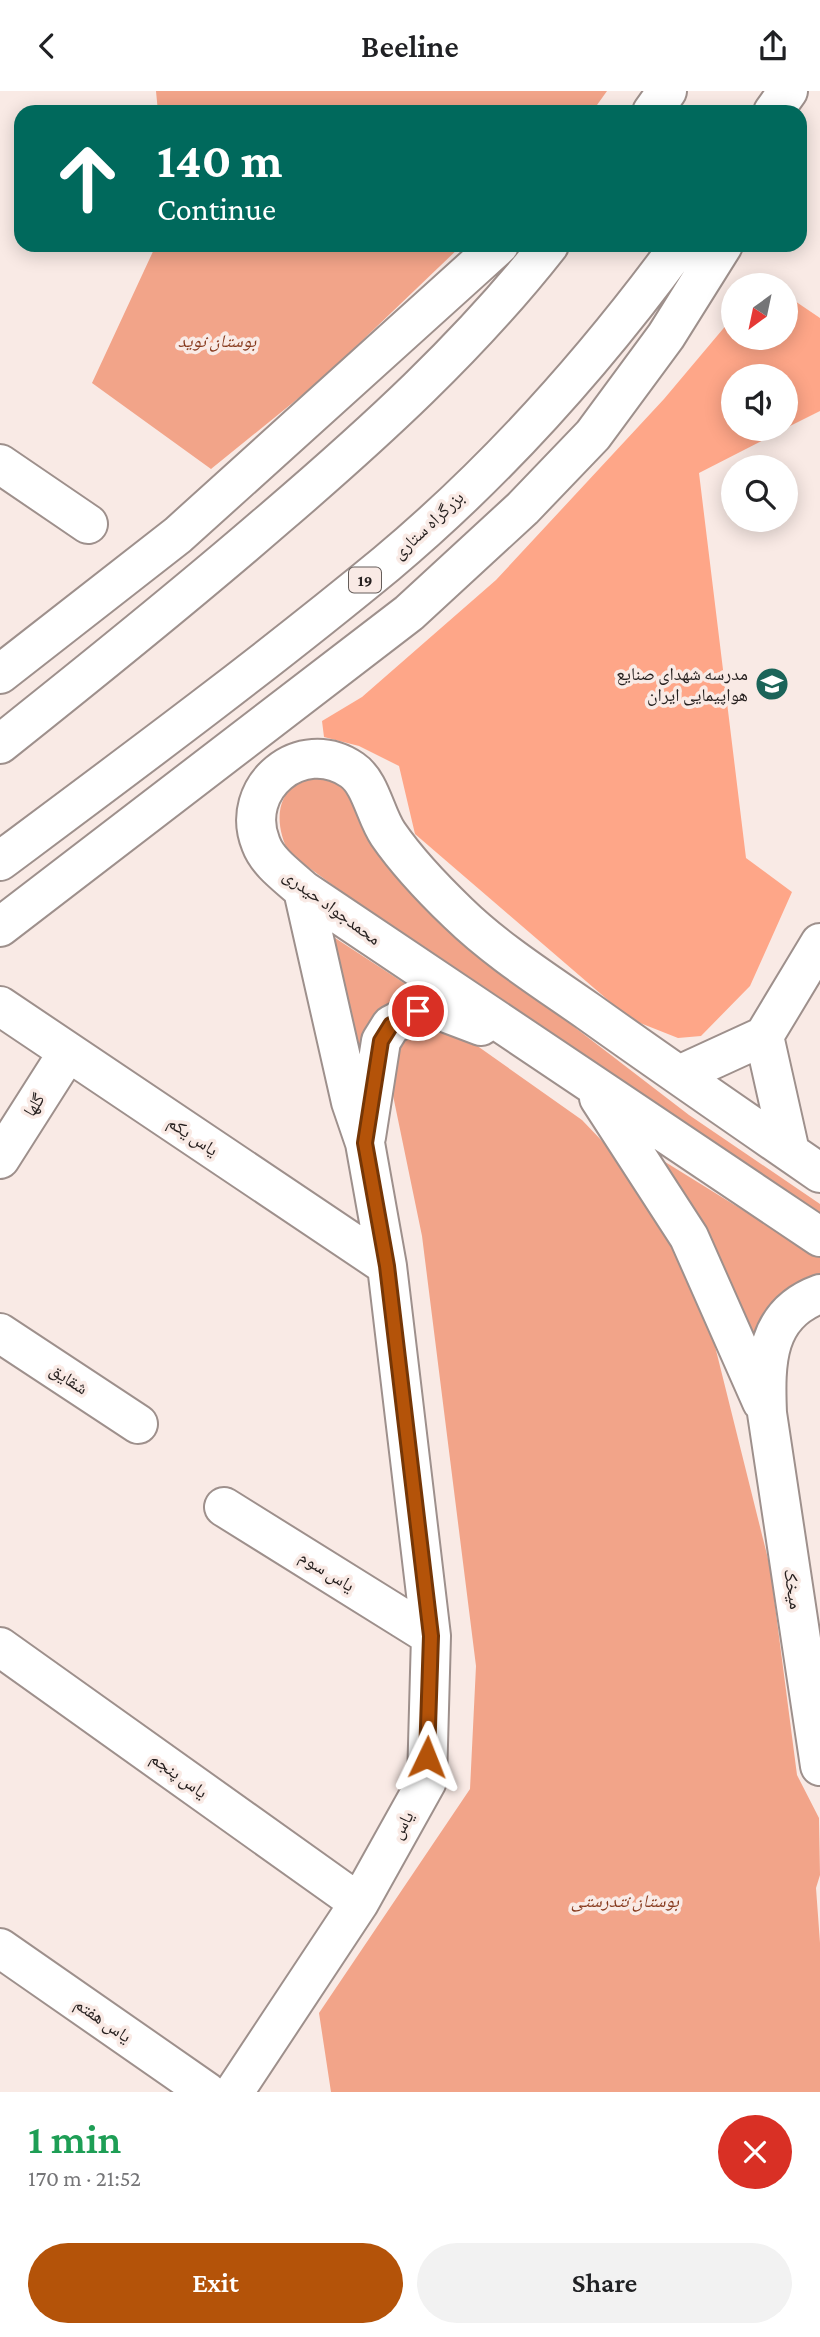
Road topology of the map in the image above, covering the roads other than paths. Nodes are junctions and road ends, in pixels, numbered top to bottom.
1 (491, 252) edge
2 (544, 252) edge
3 (675, 252) edge
4 (719, 252) edge
5 (0, 464) edge
6 (88, 524) dead end
7 (0, 674) edge
8 (0, 744) edge
9 (0, 862) edge
10 (303, 890) junction
11 (0, 927) edge
12 (820, 943) edge
13 (0, 1006) edge
14 (764, 1036) junction
15 (530, 1045) junction
16 (68, 1052) junction
17 (679, 1075) junction
18 (590, 1085) junction
19 (365, 1143) junction
20 (0, 1159) edge
21 (805, 1163) edge
22 (820, 1237) edge
23 (387, 1266) junction
24 (820, 1294) edge
25 (0, 1333) edge
26 (767, 1413) junction
27 (138, 1424) dead end
28 (223, 1507) dead end
29 (788, 1555) junction
30 (820, 1577) edge
31 (431, 1636) junction
32 (0, 1647) edge
33 (820, 1766) edge
34 (359, 1903) junction
35 (0, 1948) edge
36 (207, 2092) edge
37 (234, 2092) edge

1 - 7 main road
2 - 8 main road
3 - 9 main road, بزرگراه ستاری / 19
4 - 11 main road
5 - 6 main road
10 - 15 main road, محمدجواد حیدری
10 - 17 main road, محمدجواد حیدری
10 - 19 main road
12 - 14 main road
13 - 16 main road, یاس یکم
14 - 17 main road
14 - 21 main road
15 - 18 main road, محمدجواد حیدری
15 - 19 main road
16 - 20 main road, گلها
16 - 23 main road, یاس یکم
17 - 21 main road, محمدجواد حیدری
18 - 22 main road, محمدجواد حیدری
18 - 26 main road
19 - 23 main road, یاس
23 - 31 main road, یاس
24 - 26 main road
25 - 27 main road, شقایق
26 - 29 main road, میخک
28 - 31 main road, یاس سوم
29 - 30 main road
29 - 33 main road, میخک
31 - 34 main road, یاس
32 - 34 main road, یاس پنجم
34 - 37 main road, یاس
35 - 36 main road, یاس هفتم

